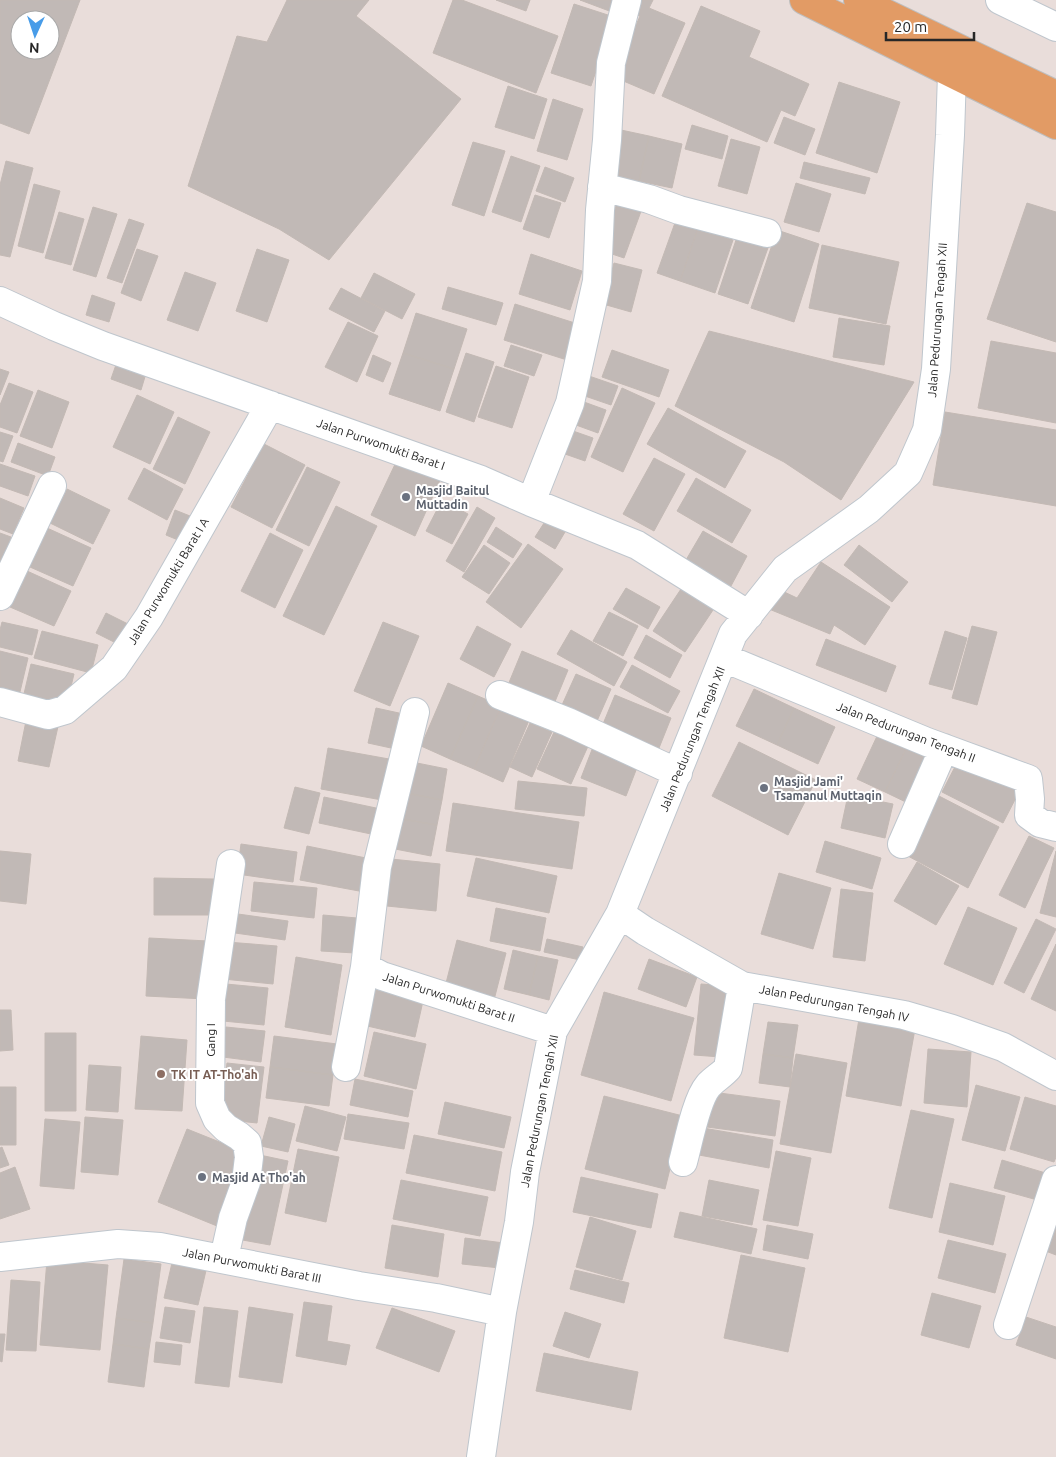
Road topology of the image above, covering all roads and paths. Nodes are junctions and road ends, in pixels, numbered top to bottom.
1 (627, 0) edge
2 (804, 0) edge
3 (858, 0) edge
4 (1000, 0) edge
5 (1056, 27) edge
6 (952, 74) junction
7 (1056, 95) edge
8 (1056, 125) edge
9 (602, 187) junction
10 (767, 233) dead end
11 (0, 301) edge
12 (270, 405) junction
13 (52, 486) dead end
14 (531, 502) junction
15 (0, 596) edge
16 (749, 614) junction
17 (724, 658) junction
18 (500, 695) dead end
19 (0, 702) edge
20 (415, 712) dead end
21 (944, 748) junction
22 (678, 773) junction
23 (1056, 827) edge
24 (902, 844) dead end
25 (231, 864) dead end
26 (620, 914) junction
27 (364, 967) junction
28 (742, 986) junction
29 (554, 1031) junction
30 (346, 1067) dead end
31 (1056, 1076) edge
32 (683, 1162) dead end
33 (1056, 1180) edge
34 (0, 1257) edge
35 (224, 1258) junction
36 (502, 1312) junction
37 (1008, 1325) dead end
38 (481, 1457) edge

1 - 9 street
2 - 6 main road
3 - 7 main road
4 - 5 street
6 - 8 main road
6 - 16 street, Jalan Pedurungan Tengah XII
9 - 10 street
9 - 14 street
11 - 12 street, Jalan Purwomukti Barat I
12 - 14 street, Jalan Purwomukti Barat I
12 - 19 street, Jalan Purwomukti Barat I A
13 - 15 street
14 - 16 street, Jalan Purwomukti Barat I
16 - 17 street, Jalan Pedurungan Tengah XII
17 - 21 street, Jalan Pedurungan Tengah II
17 - 22 street, Jalan Pedurungan Tengah XII
18 - 22 street
20 - 27 street
21 - 23 street, Jalan Pedurungan Tengah II
21 - 24 street
22 - 26 street, Jalan Pedurungan Tengah XII
25 - 35 street, Gang I
26 - 28 street, Jalan Pedurungan Tengah IV
26 - 29 street, Jalan Pedurungan Tengah XII
27 - 29 street, Jalan Purwomukti Barat II
27 - 30 street
28 - 31 street, Jalan Pedurungan Tengah IV
28 - 32 street
29 - 36 street, Jalan Pedurungan Tengah XII
33 - 37 street
34 - 35 street, Jalan Purwomukti Barat III
35 - 36 street, Jalan Purwomukti Barat III
36 - 38 street, Jalan Pedurungan Tengah XII

